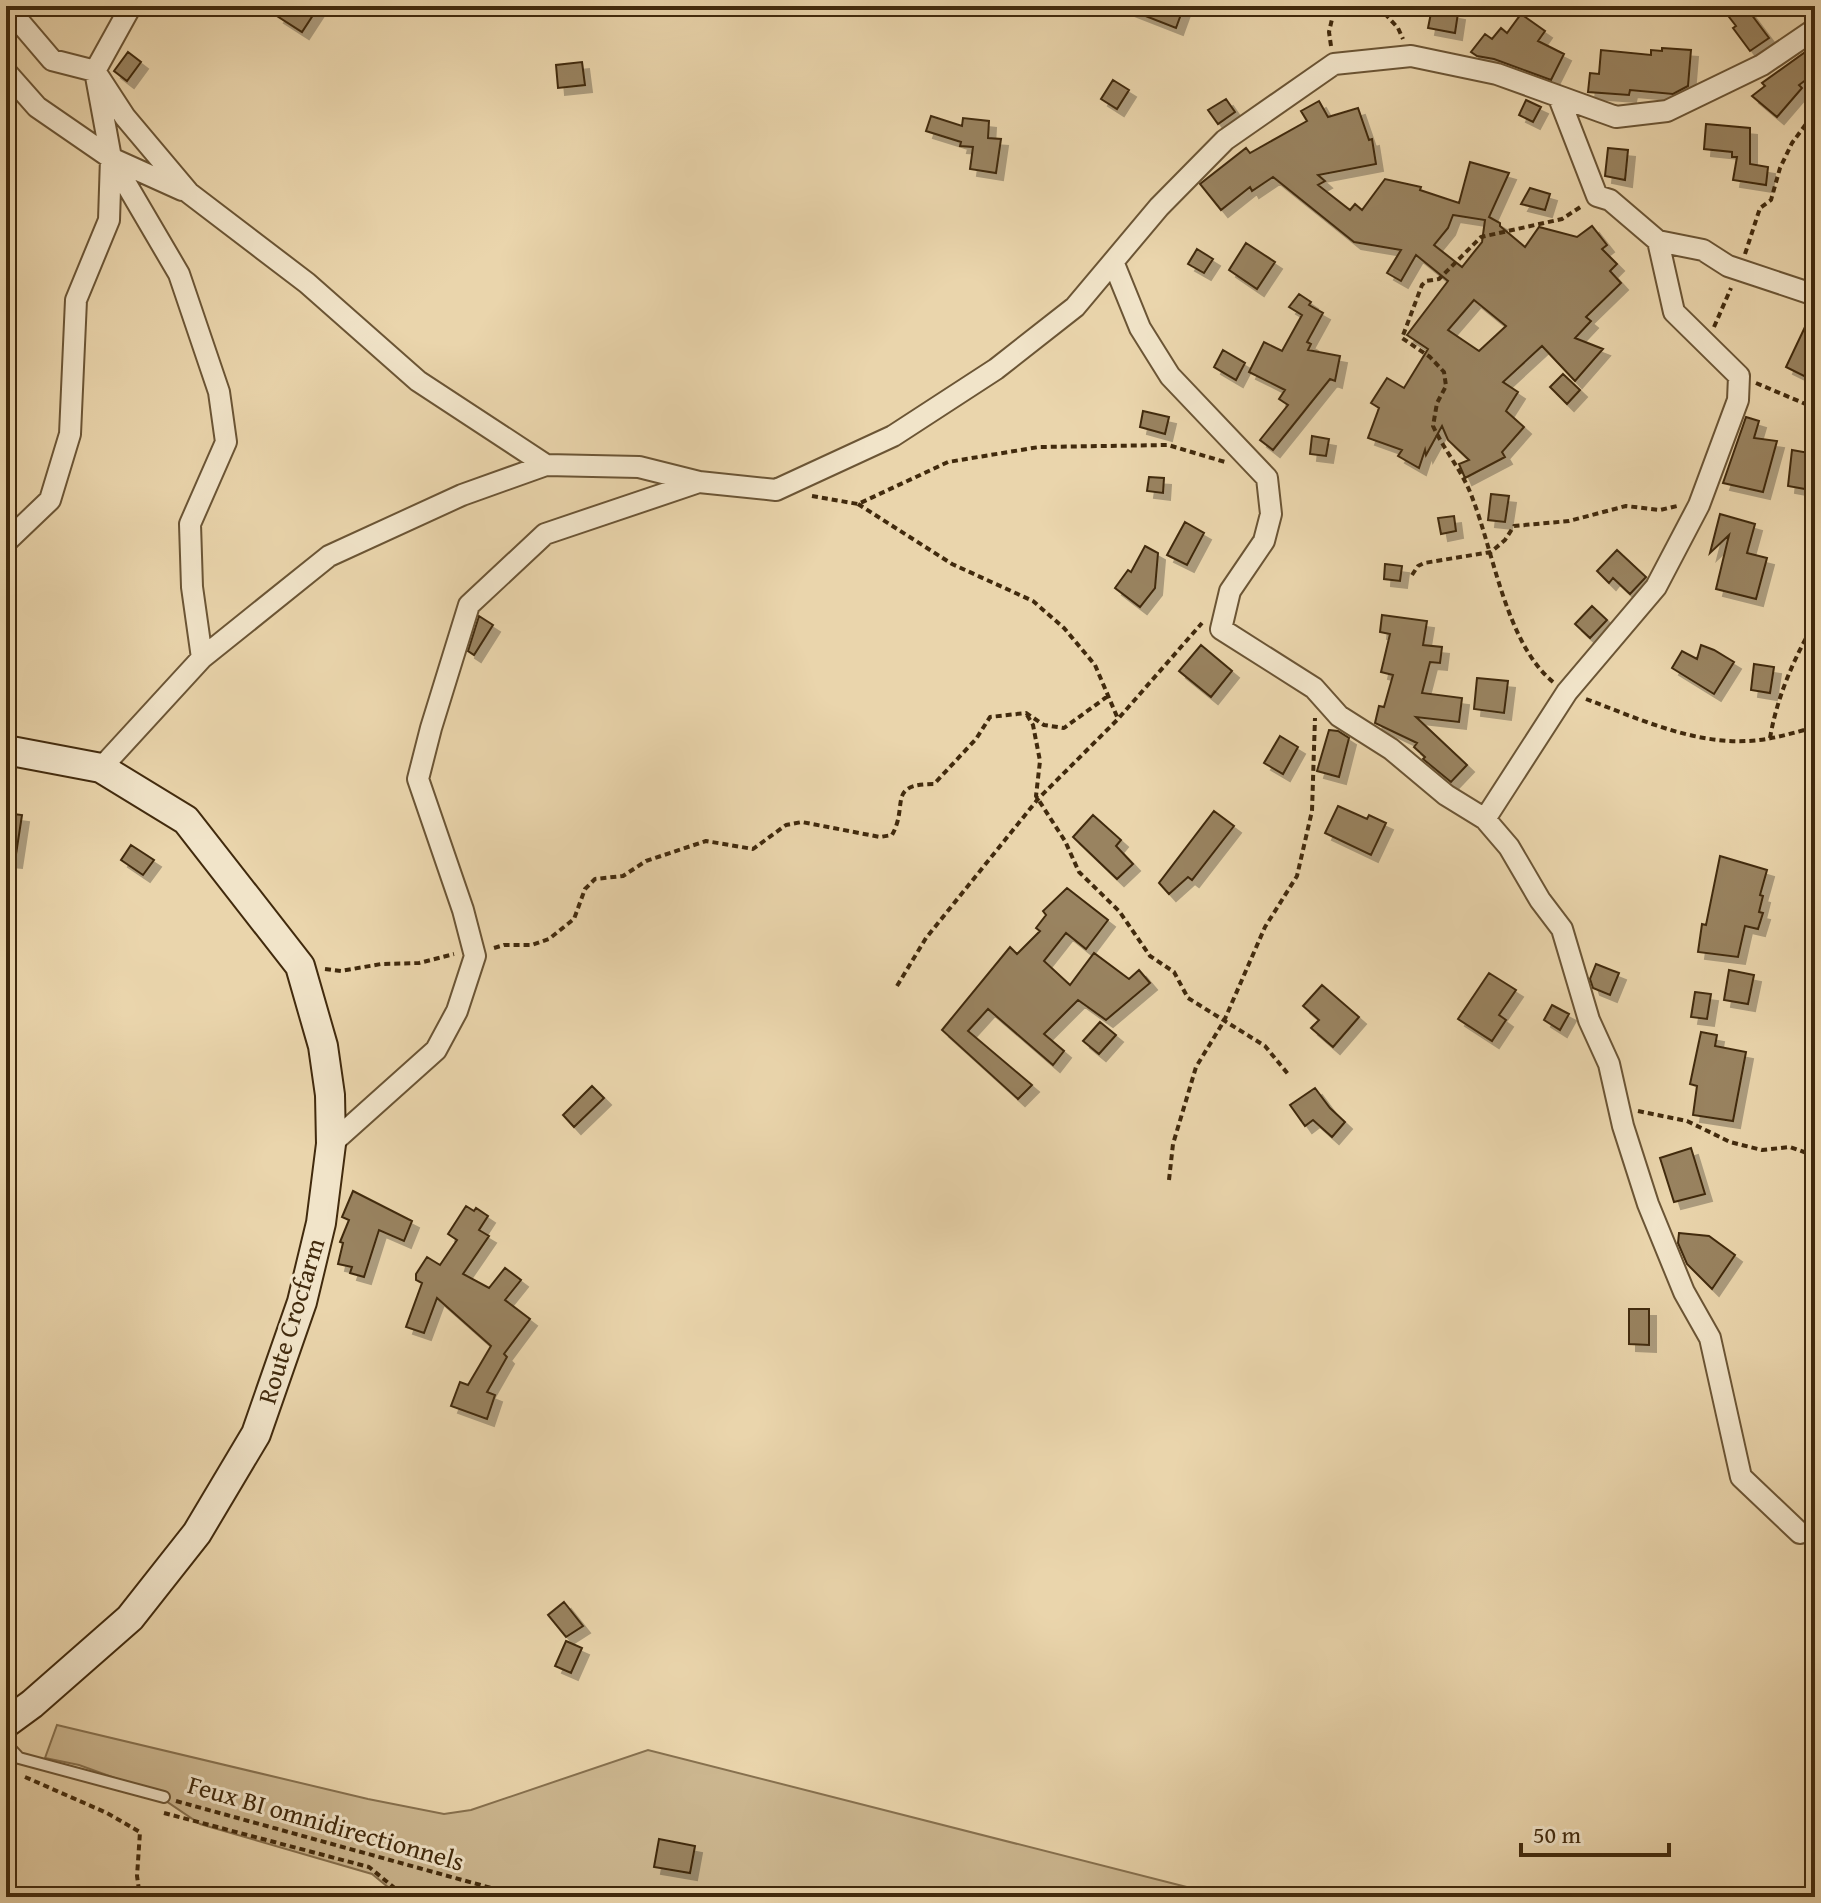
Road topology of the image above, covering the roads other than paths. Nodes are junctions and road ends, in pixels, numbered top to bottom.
1 (6, 6) edge
2 (131, 6) edge
3 (1815, 29) edge
4 (95, 71) junction
5 (6, 72) edge
6 (1559, 98) junction
7 (111, 158) junction
8 (189, 193) junction
9 (1658, 241) junction
10 (1114, 264) junction
11 (1815, 295) edge
12 (546, 465) junction
13 (699, 482) junction
14 (6, 542) edge
15 (202, 658) junction
16 (6, 750) edge
17 (101, 768) junction
18 (1485, 819) junction
19 (331, 1144) junction
20 (1800, 1533) dead end
21 (6, 1723) edge
22 (6, 1744) edge
23 (164, 1797) road end

1 - 4 street
2 - 4 street
3 - 6 street
4 - 7 street
4 - 8 street
5 - 7 street
6 - 9 street
6 - 10 street
7 - 8 street
7 - 14 street
7 - 15 street
8 - 12 street
9 - 11 street
9 - 18 street
10 - 13 street
10 - 18 street
12 - 13 street
12 - 15 street
13 - 19 street
15 - 17 street
16 - 17 street, Route Crocfarm
17 - 19 street, Route Crocfarm
18 - 20 street
19 - 21 street, Route Crocfarm
22 - 23 lane

